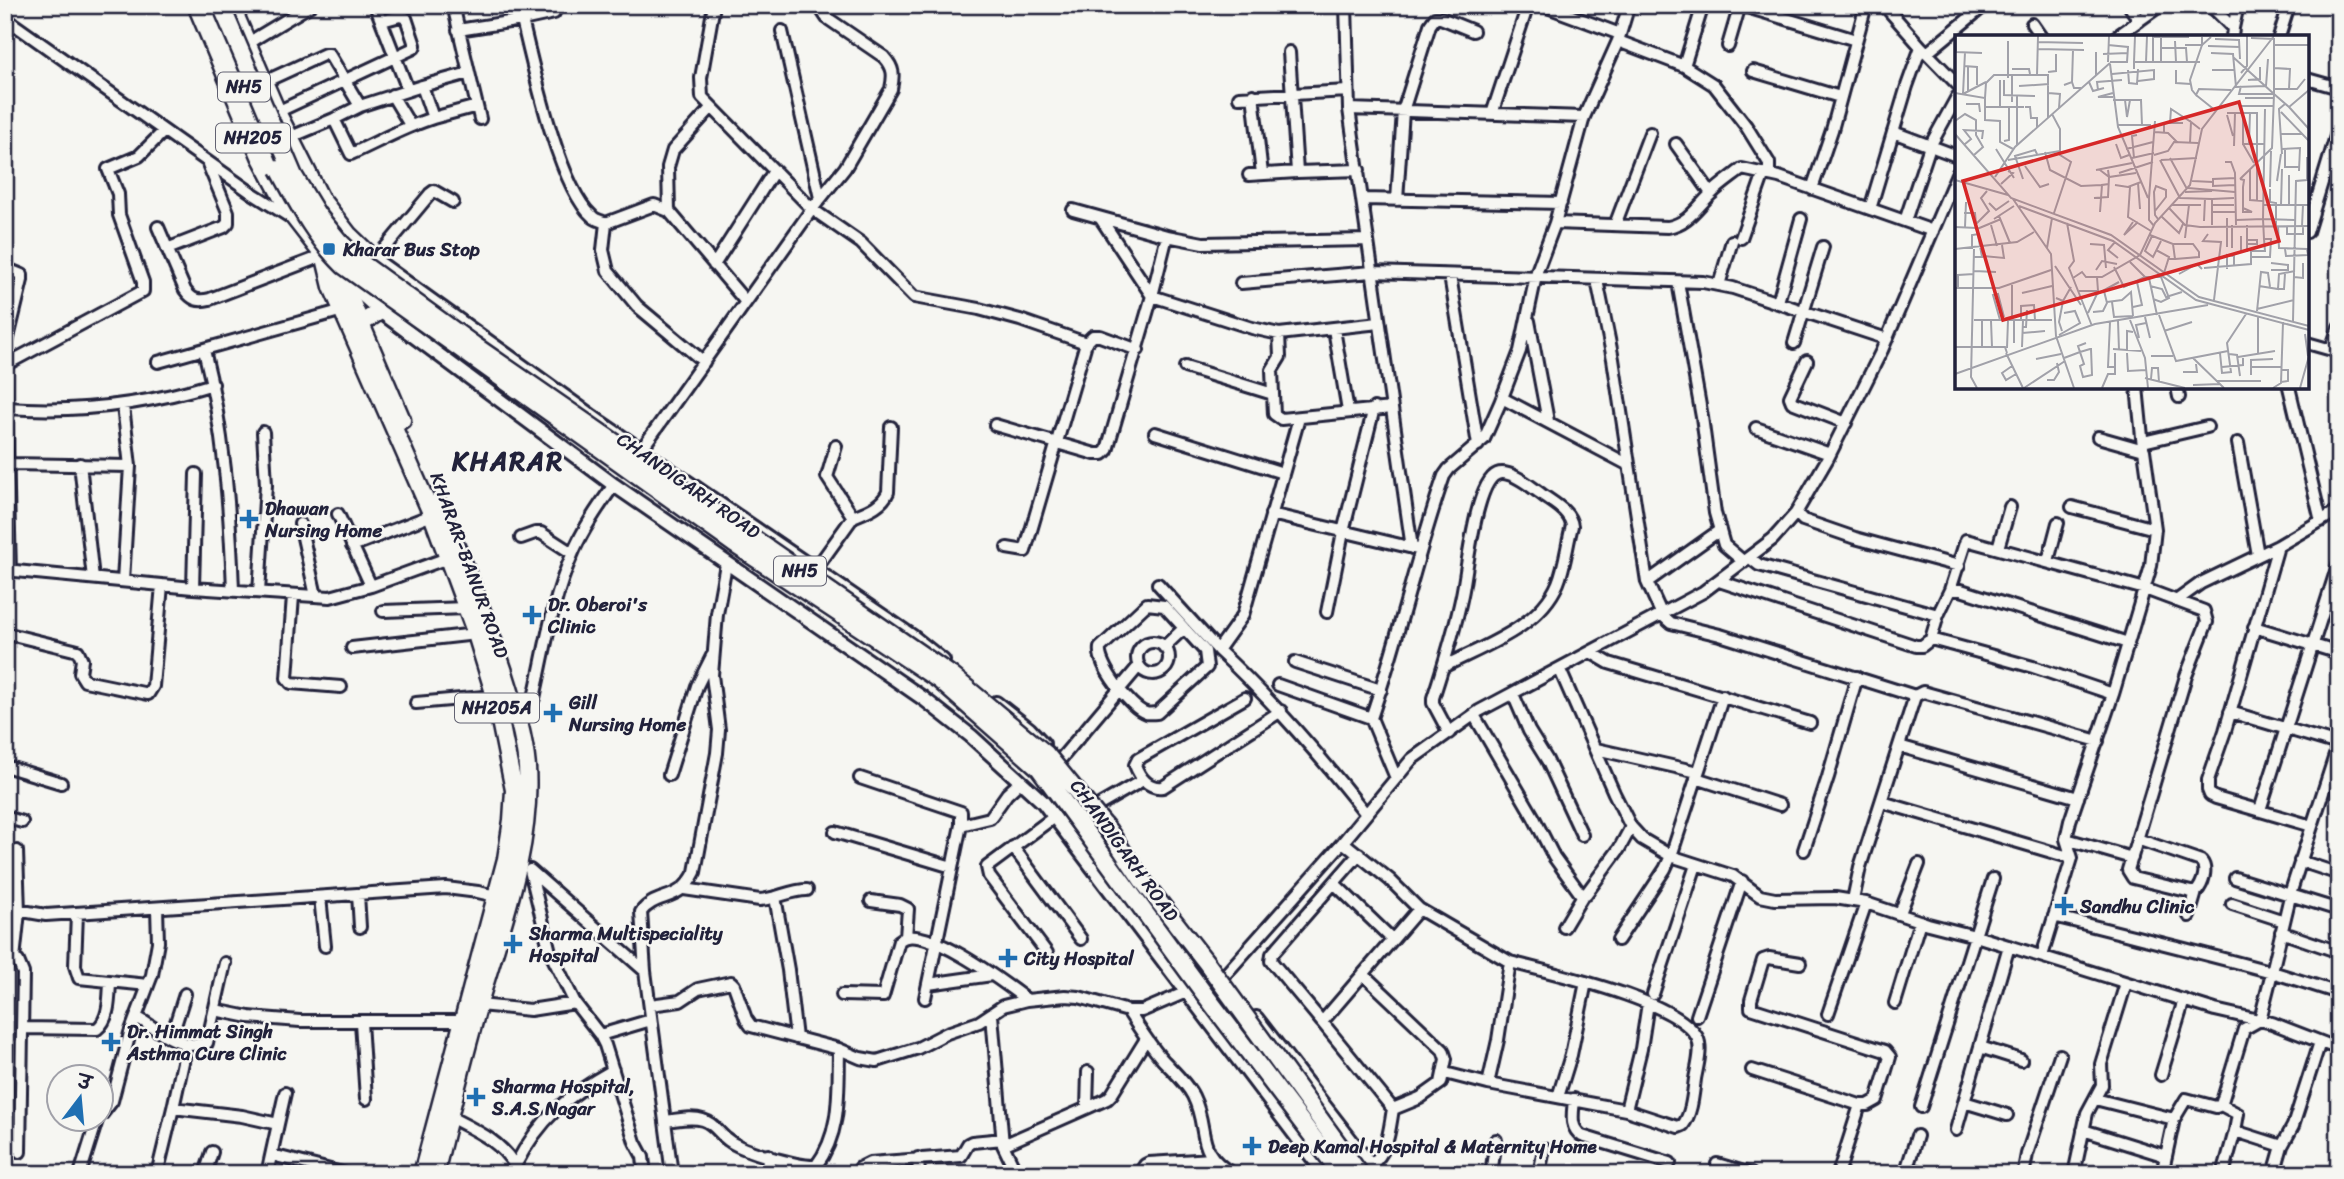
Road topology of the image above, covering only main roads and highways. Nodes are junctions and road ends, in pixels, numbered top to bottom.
1 (196, 5) edge
2 (209, 5) edge
3 (220, 5) edge
4 (231, 5) edge
5 (354, 240) junction
6 (324, 259) junction
7 (374, 260) joint
8 (340, 275) junction
9 (380, 311) junction
10 (362, 323) junction
11 (753, 527) junction
12 (454, 556) junction
13 (726, 564) junction
14 (518, 864) junction
15 (503, 898) junction
16 (1369, 1171) edge
17 (422, 1174) edge
18 (435, 1174) edge
19 (1325, 1174) edge
20 (1341, 1174) edge

1 - 6 highway, NH205
2 - 20 highway, CHANDIGARH ROAD / NH5, bridge
3 - 16 highway, NH5, bridge
4 - 5 highway, NH205
5 - 6 highway
5 - 7 highway, NH205
5 - 8 highway
6 - 8 highway
6 - 12 highway, KHARAR-BANUR ROAD / NH205A
7 - 11 main road
8 - 9 main road
8 - 10 highway, NH205A
9 - 10 highway
9 - 13 main road
10 - 12 highway, NH205A
11 - 13 main road
11 - 16 main road
12 - 14 highway, KHARAR-BANUR ROAD / NH205A
12 - 14 highway, NH205A
13 - 19 main road
14 - 15 highway, KHARAR-BANUR ROAD / NH205A
15 - 17 highway, KHARAR-BANUR ROAD / NH205A
15 - 18 highway, NH205A

